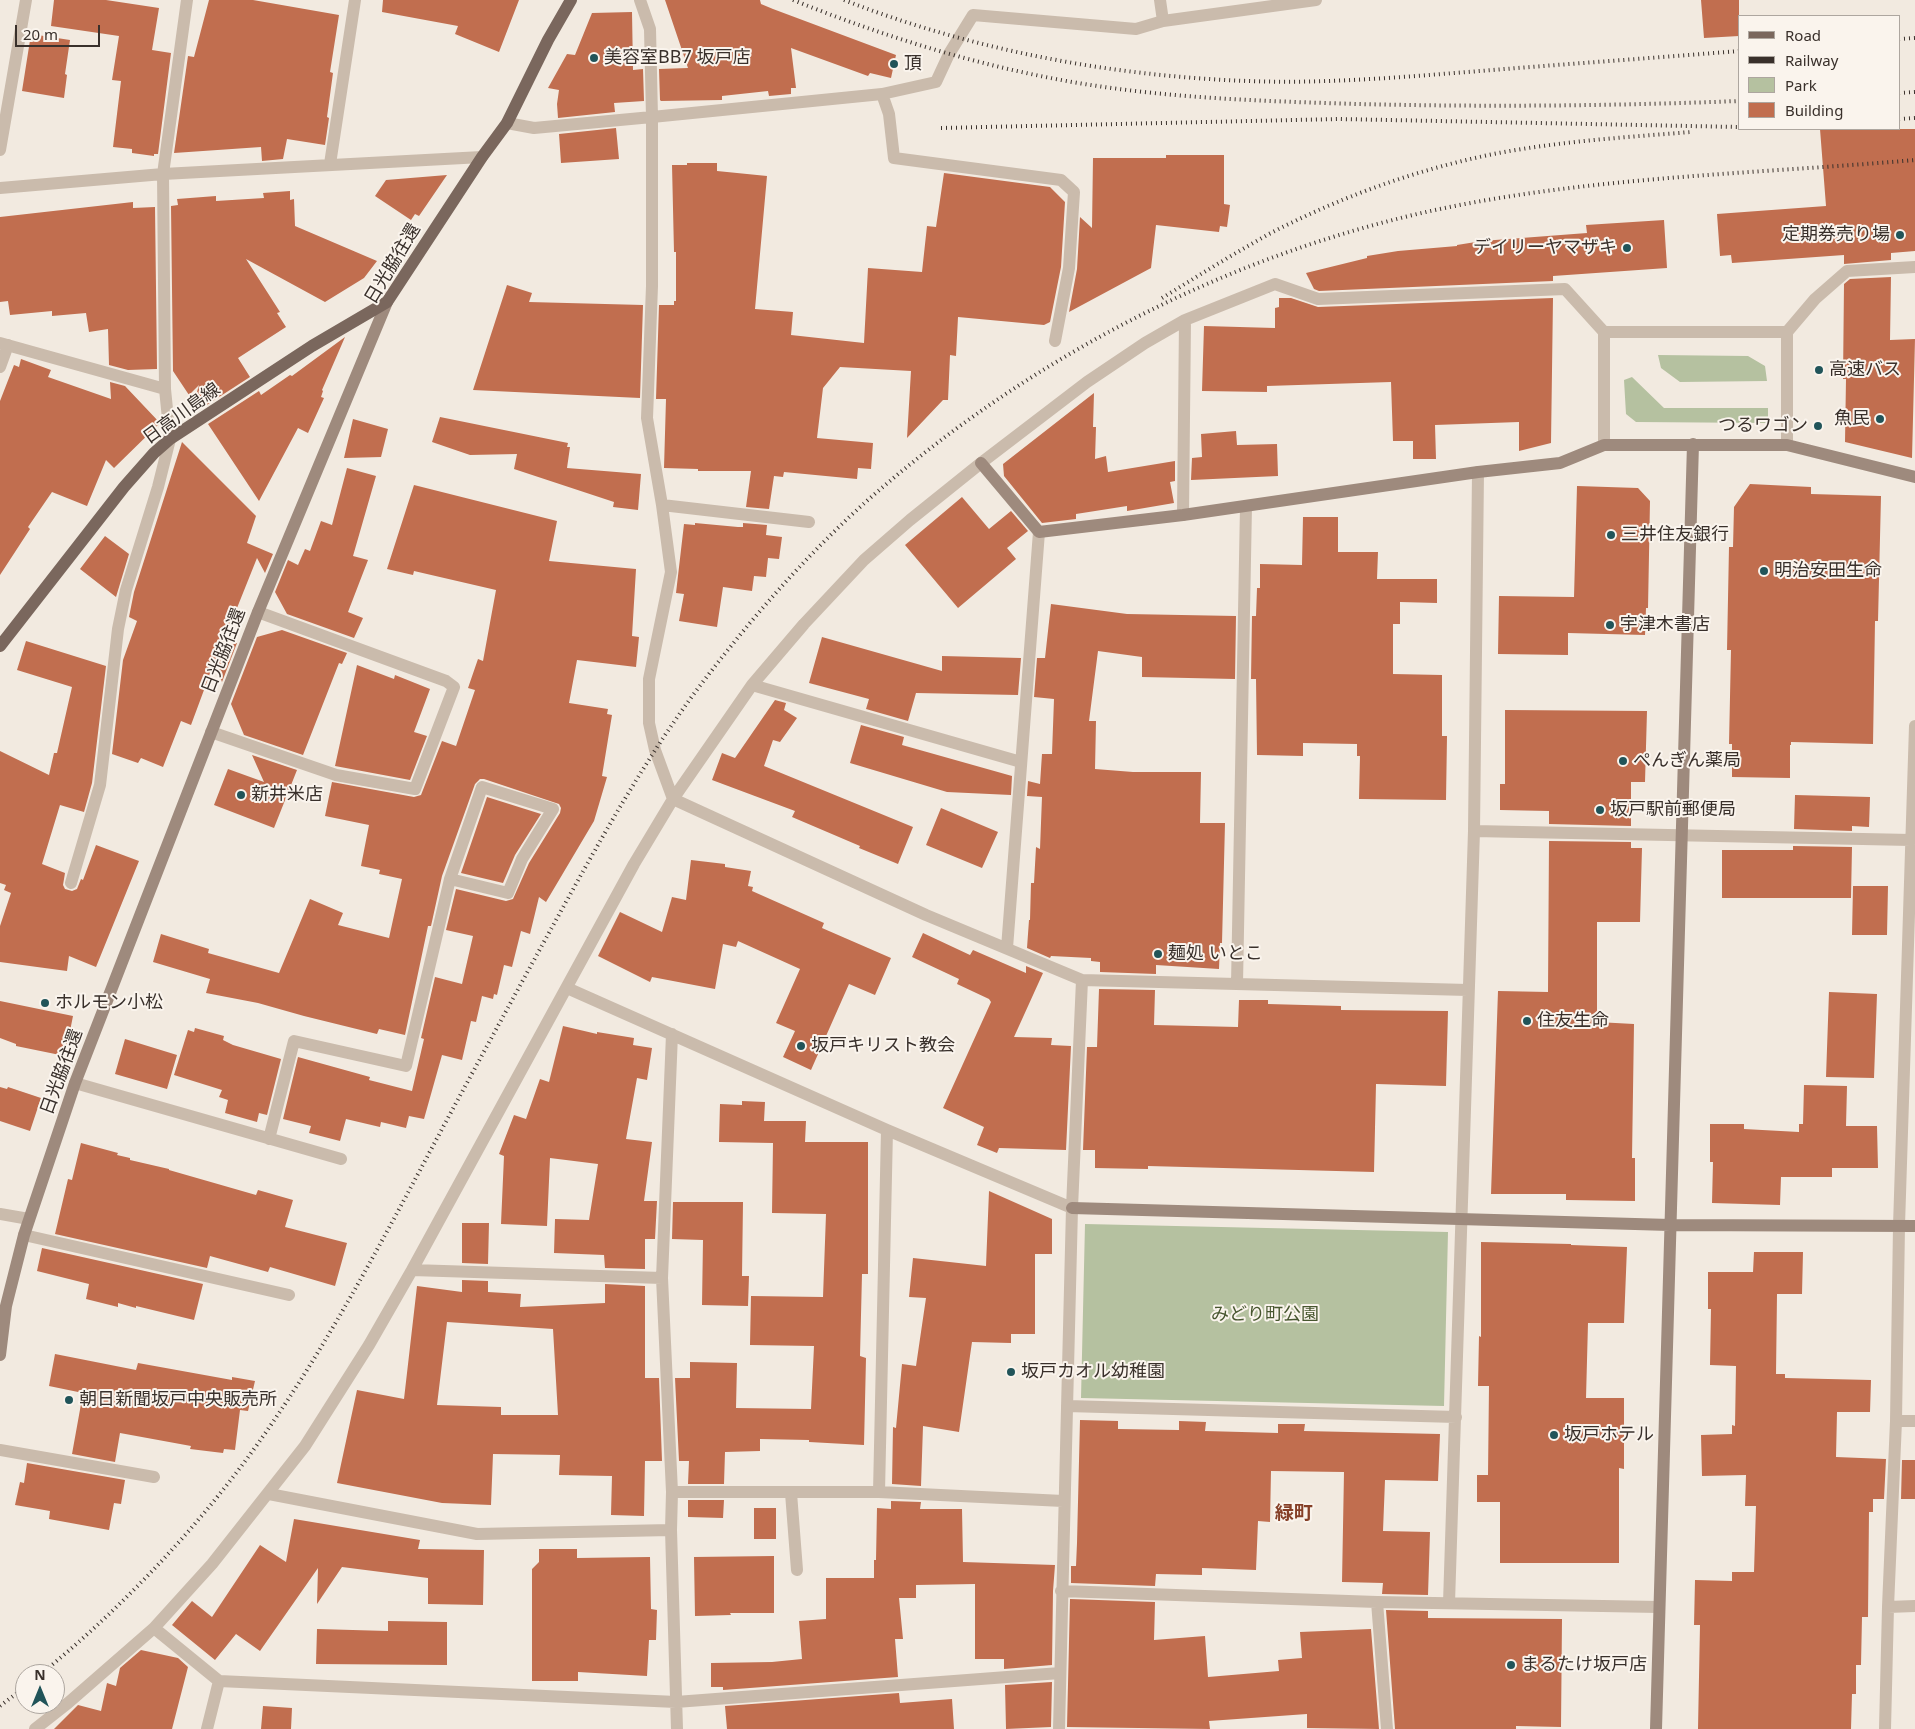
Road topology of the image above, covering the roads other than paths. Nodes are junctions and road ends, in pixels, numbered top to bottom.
1 (26, 0) edge
2 (187, 0) edge
3 (355, 0) edge
4 (571, 0) edge
5 (640, 0) edge
6 (1160, 0) edge
7 (1316, 0) edge
8 (1163, 21) junction
9 (882, 94) junction
10 (652, 118) junction
11 (507, 123) junction
12 (0, 150) edge
13 (482, 157) junction
14 (330, 164) junction
15 (163, 174) junction
16 (0, 188) edge
17 (1915, 267) edge
18 (387, 302) junction
19 (1185, 320) junction
20 (1604, 332) junction
21 (1787, 332) junction
22 (1055, 341) dead end
23 (4, 344) edge
24 (0, 367) edge
25 (165, 389) junction
26 (170, 439) junction
27 (1693, 444) junction
28 (1604, 445) junction
29 (1787, 445) junction
30 (981, 463) junction
31 (1478, 472) junction
32 (1915, 477) edge
33 (662, 505) junction
34 (1246, 506) junction
35 (1183, 516) junction
36 (809, 522) dead end
37 (1040, 532) junction
38 (258, 612) junction
39 (0, 646) edge
40 (752, 685) junction
41 (1915, 726) edge
42 (211, 732) junction
43 (1021, 762) junction
44 (673, 799) junction
45 (1474, 831) junction
46 (1682, 836) junction
47 (1911, 840) junction
48 (450, 879) junction
49 (71, 883) dead end
50 (1007, 948) junction
51 (1911, 970) edge
52 (1082, 980) junction
53 (1237, 984) junction
54 (567, 988) junction
55 (1468, 990) junction
56 (672, 1034) junction
57 (75, 1083) junction
58 (887, 1130) junction
59 (269, 1139) junction
60 (341, 1158) dead end
61 (1072, 1208) junction
62 (0, 1214) edge
63 (29, 1219) junction
64 (1462, 1220) junction
65 (1670, 1225) junction
66 (1899, 1226) junction
67 (1915, 1226) edge
68 (24, 1235) junction
69 (412, 1270) junction
70 (662, 1278) junction
71 (289, 1295) dead end
72 (0, 1355) edge
73 (1067, 1406) junction
74 (1456, 1417) junction
75 (1896, 1421) junction
76 (1915, 1421) edge
77 (0, 1450) edge
78 (154, 1477) dead end
79 (672, 1492) junction
80 (879, 1492) junction
81 (791, 1493) junction
82 (269, 1494) junction
83 (1063, 1501) junction
84 (670, 1530) junction
85 (797, 1570) dead end
86 (1061, 1591) junction
87 (1377, 1602) junction
88 (1449, 1603) junction
89 (1915, 1606) edge
90 (1658, 1607) junction
91 (1888, 1607) junction
92 (154, 1628) junction
93 (1060, 1673) junction
94 (219, 1682) junction
95 (676, 1702) junction
96 (35, 1729) edge
97 (207, 1729) edge
98 (677, 1729) edge
99 (1059, 1729) edge
100 (1387, 1729) edge
101 (1656, 1729) edge
102 (1885, 1729) edge

1 - 12 street
2 - 15 street
3 - 14 street
4 - 11 main road, 日光脇往還
5 - 10 street
6 - 8 street
7 - 8 street
8 - 9 street
9 - 10 street
9 - 22 street
10 - 11 street
10 - 33 street
11 - 13 main road, 日光脇往還
13 - 14 street
13 - 18 main road, 日光脇往還
14 - 15 street
15 - 16 street
15 - 25 street
17 - 21 street
18 - 26 main road, 日高川島線
18 - 38 street, 日光脇往還
19 - 20 street
19 - 30 street
19 - 35 street
20 - 21 street
20 - 28 street
21 - 29 street
23 - 24 street
23 - 25 street
25 - 26 street
26 - 39 main road, 日高川島線
26 - 49 street
27 - 28 street
27 - 29 street
27 - 46 street
28 - 31 street
29 - 32 street
30 - 37 street
30 - 40 street
31 - 34 street
31 - 45 street
33 - 36 street
33 - 44 street
34 - 35 street
34 - 53 street
35 - 37 street
37 - 43 street
38 - 42 street, 日光脇往還
38 - 42 street
40 - 43 street
40 - 44 street
41 - 47 street
42 - 57 street, 日光脇往還
43 - 50 street
44 - 50 street
44 - 54 street
45 - 46 street
45 - 55 street
46 - 47 street
46 - 65 street
47 - 51 street
48 - 48 street
48 - 59 street
50 - 52 street
51 - 66 street
52 - 53 street
52 - 61 street
53 - 55 street
54 - 56 street
54 - 69 street
55 - 64 street
56 - 58 street
56 - 70 street
57 - 59 street
57 - 63 street, 日光脇往還
58 - 61 street
58 - 80 street
59 - 60 street
61 - 64 street
61 - 73 street
62 - 63 street
63 - 68 street, 日光脇往還
64 - 65 street
64 - 74 street
65 - 66 street
65 - 90 street
66 - 67 street
66 - 75 street
68 - 71 street
68 - 72 street, 日光脇往還
69 - 70 street
69 - 82 street
70 - 79 street
73 - 74 street
73 - 83 street
74 - 88 street
75 - 76 street
75 - 91 street
77 - 78 street
79 - 81 street
79 - 84 street
80 - 81 street
80 - 83 street
81 - 85 street
82 - 84 street
82 - 92 street
83 - 86 street
84 - 95 street
86 - 87 street
86 - 93 street
87 - 88 street
87 - 100 street
88 - 90 street
89 - 91 street
90 - 101 street
91 - 102 street
92 - 94 street
92 - 96 street
93 - 95 street
93 - 99 street
94 - 95 street
94 - 97 street
95 - 98 street

